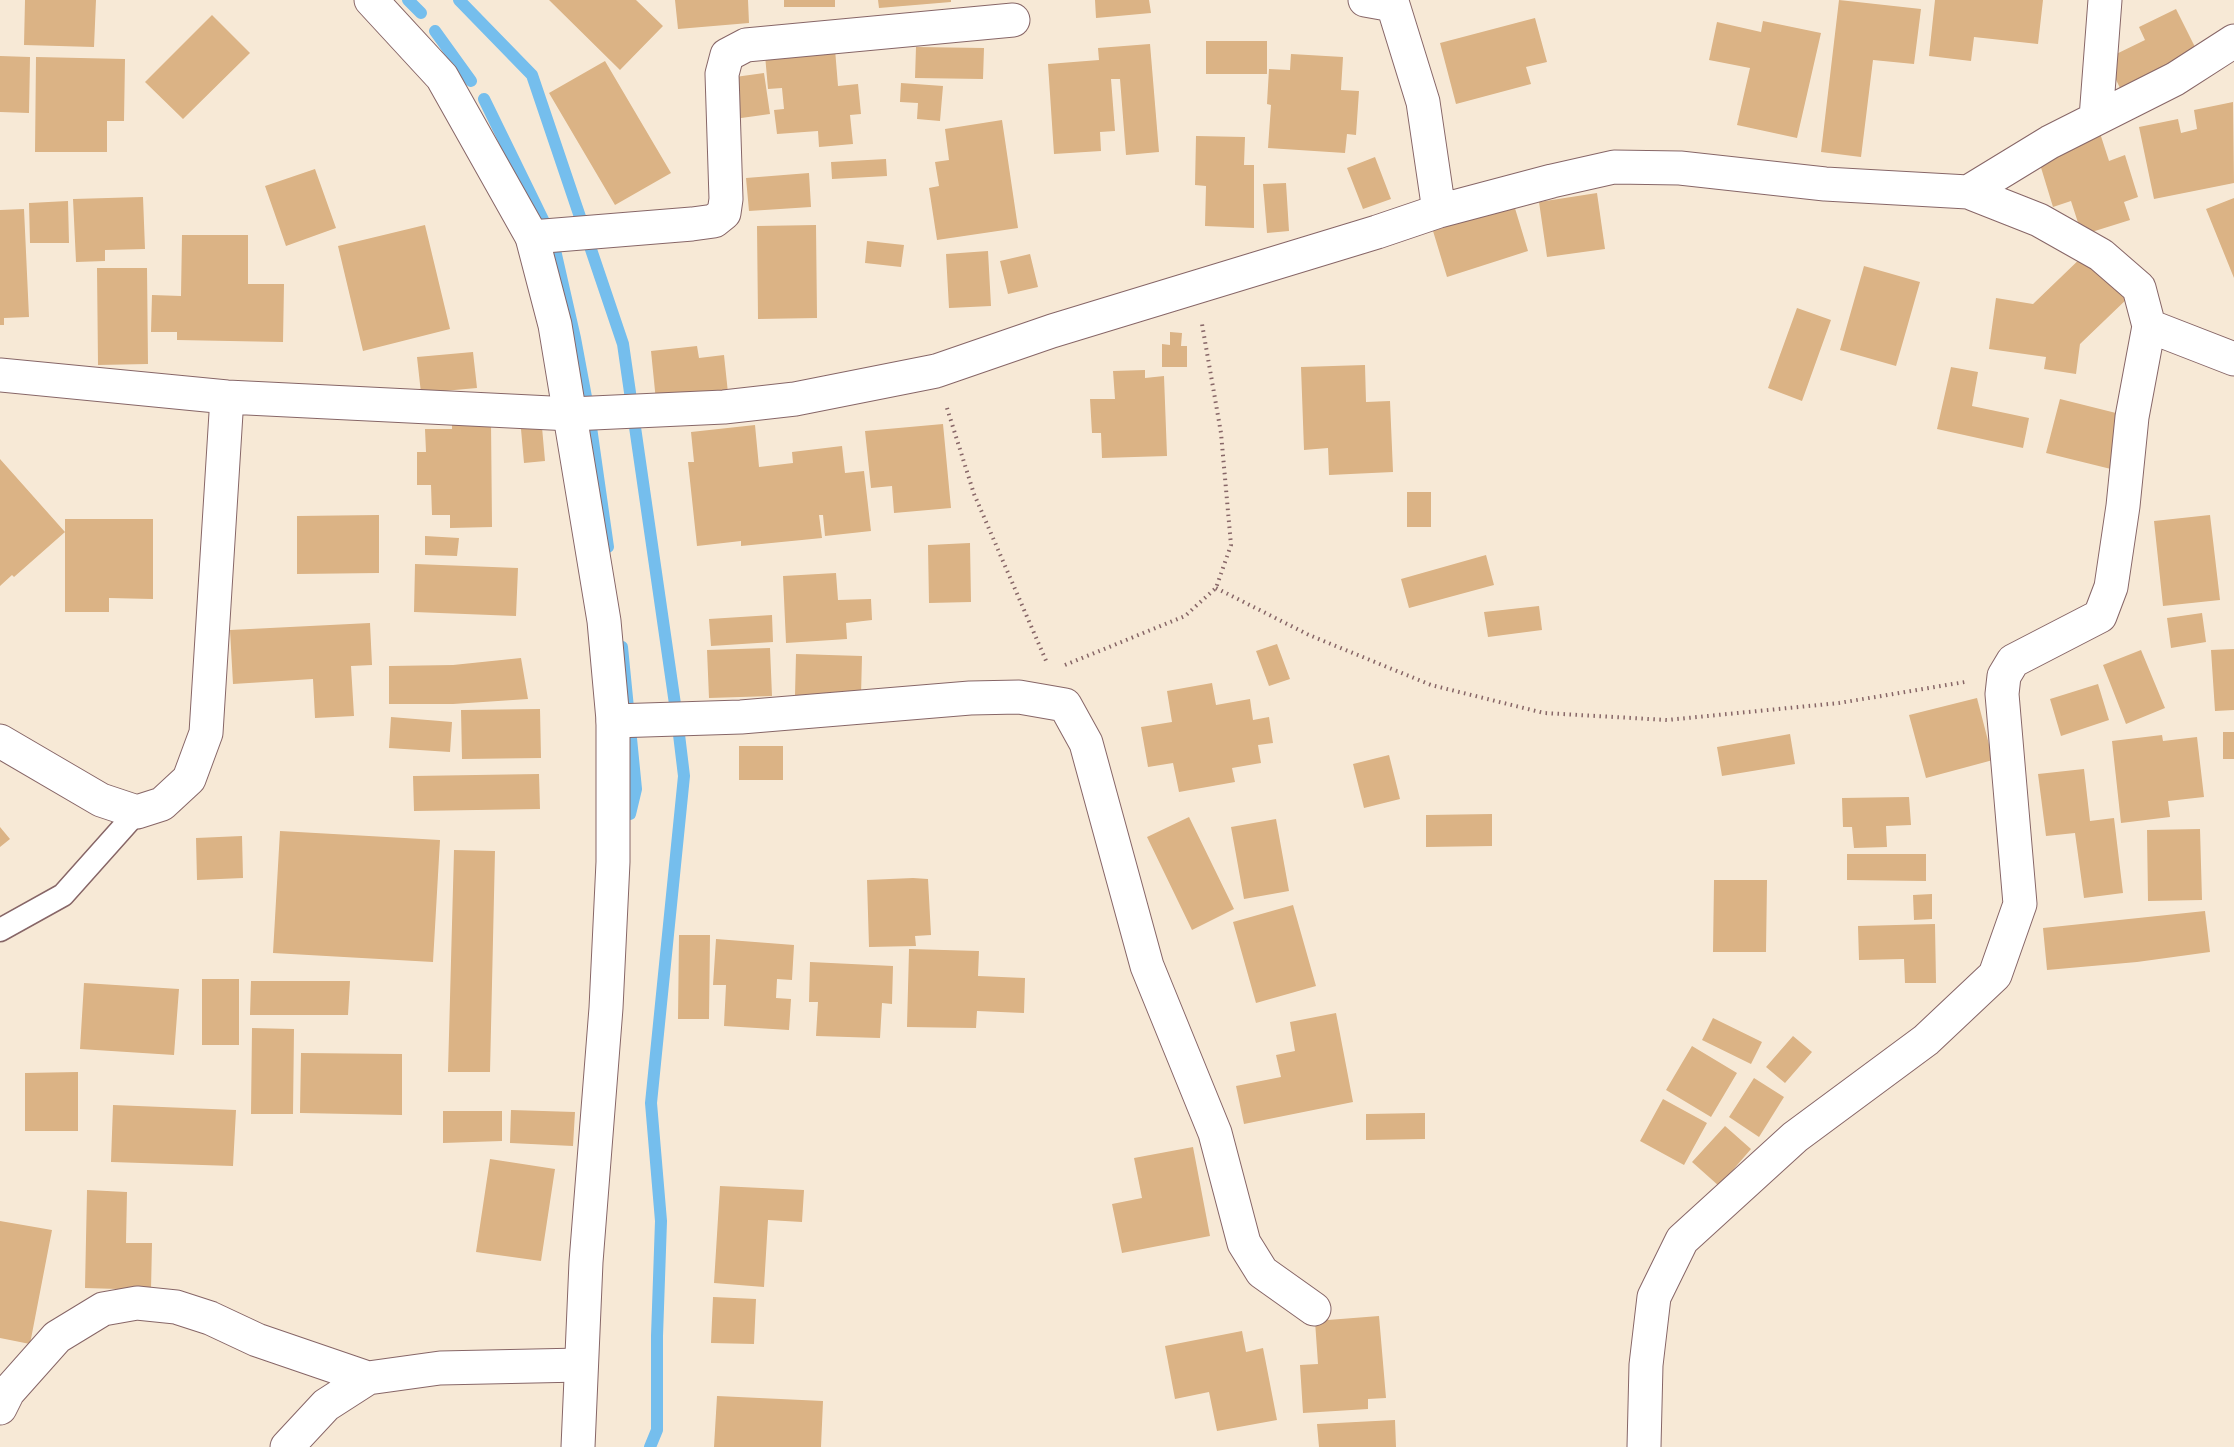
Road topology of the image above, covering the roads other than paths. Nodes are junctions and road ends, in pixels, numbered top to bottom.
1 (371, 0) edge
2 (1365, 0) edge
3 (2105, 0) edge
4 (1013, 20) dead end
5 (2234, 41) edge
6 (2096, 118) junction
7 (1968, 192) junction
8 (1439, 212) junction
9 (532, 237) junction
10 (2149, 326) junction
11 (2234, 359) edge
12 (0, 375) edge
13 (227, 397) junction
14 (571, 414) junction
15 (613, 721) junction
16 (0, 741) edge
17 (137, 812) junction
18 (0, 930) edge
19 (1314, 1309) dead end
20 (581, 1365) junction
21 (368, 1378) junction
22 (0, 1408) edge
23 (287, 1447) edge
24 (578, 1447) edge
25 (1644, 1447) edge

1 - 9 street
2 - 8 street
3 - 6 street
4 - 9 street
5 - 6 street
6 - 7 street
7 - 8 street
7 - 10 street
8 - 14 street
9 - 14 street
10 - 11 street
10 - 25 street
12 - 13 street
13 - 14 street
13 - 17 street
14 - 15 street
15 - 19 street
15 - 20 street
16 - 17 street
17 - 18 lane
20 - 21 street
20 - 24 street
21 - 22 street
21 - 23 street

